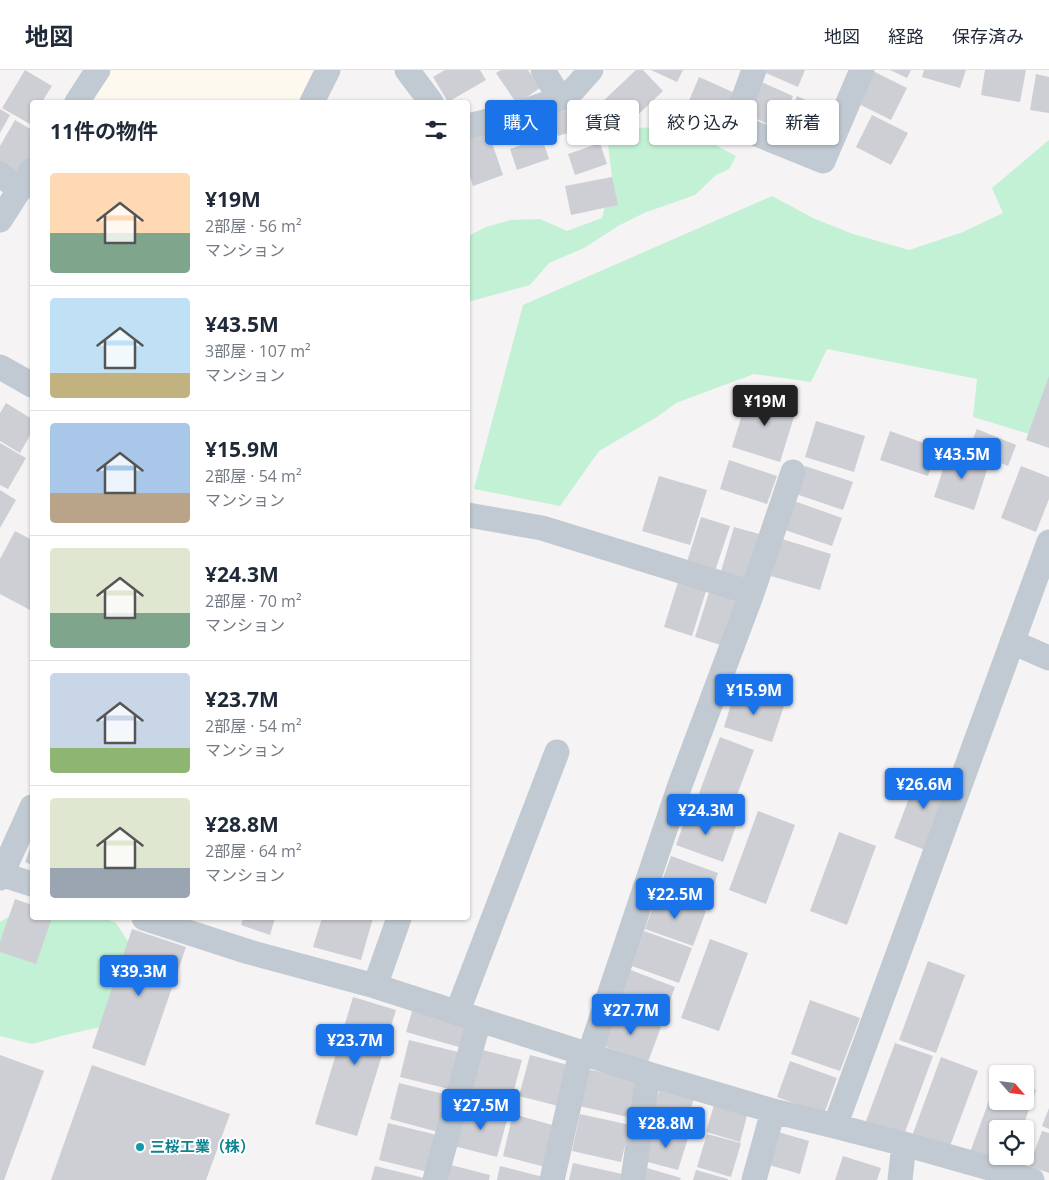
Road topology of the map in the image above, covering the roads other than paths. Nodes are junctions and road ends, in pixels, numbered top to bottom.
1 (98, 70) edge
2 (328, 70) edge
3 (407, 70) edge
4 (543, 70) edge
5 (591, 70) edge
6 (754, 70) edge
7 (862, 70) edge
8 (560, 99) junction
9 (77, 100) edge
10 (317, 100) edge
11 (430, 100) edge
12 (470, 126) edge
13 (0, 174) edge
14 (26, 180) edge
15 (0, 220) edge
16 (0, 367) edge
17 (30, 384) edge
18 (793, 472) dead end
19 (470, 515) edge
20 (1049, 542) edge
21 (752, 593) junction
22 (1012, 642) junction
23 (1049, 658) edge
24 (557, 752) dead end
25 (30, 811) edge
26 (0, 875) edge
27 (30, 883) edge
28 (150, 920) edge
29 (399, 920) edge
30 (375, 986) junction
31 (468, 1017) junction
32 (585, 1054) junction
33 (648, 1074) junction
34 (773, 1111) junction
35 (835, 1126) junction
36 (904, 1144) junction
37 (435, 1180) edge
38 (552, 1180) edge
39 (633, 1180) edge
40 (754, 1180) edge
41 (900, 1180) edge
42 (1032, 1180) edge

1 - 9 street
2 - 10 street
3 - 11 street
4 - 8 street
5 - 8 street
6 - 7 street
8 - 12 street
13 - 14 street
14 - 15 street
16 - 17 street
18 - 21 street
19 - 21 street
20 - 22 street
21 - 32 street
22 - 23 street
22 - 35 street
24 - 31 street
25 - 26 street
26 - 27 street
28 - 30 street
29 - 30 street
30 - 31 street
31 - 32 street
31 - 37 street
32 - 33 street
32 - 38 street
33 - 34 street
33 - 39 street
34 - 35 street
34 - 40 street
35 - 36 street
36 - 41 street
36 - 42 street

